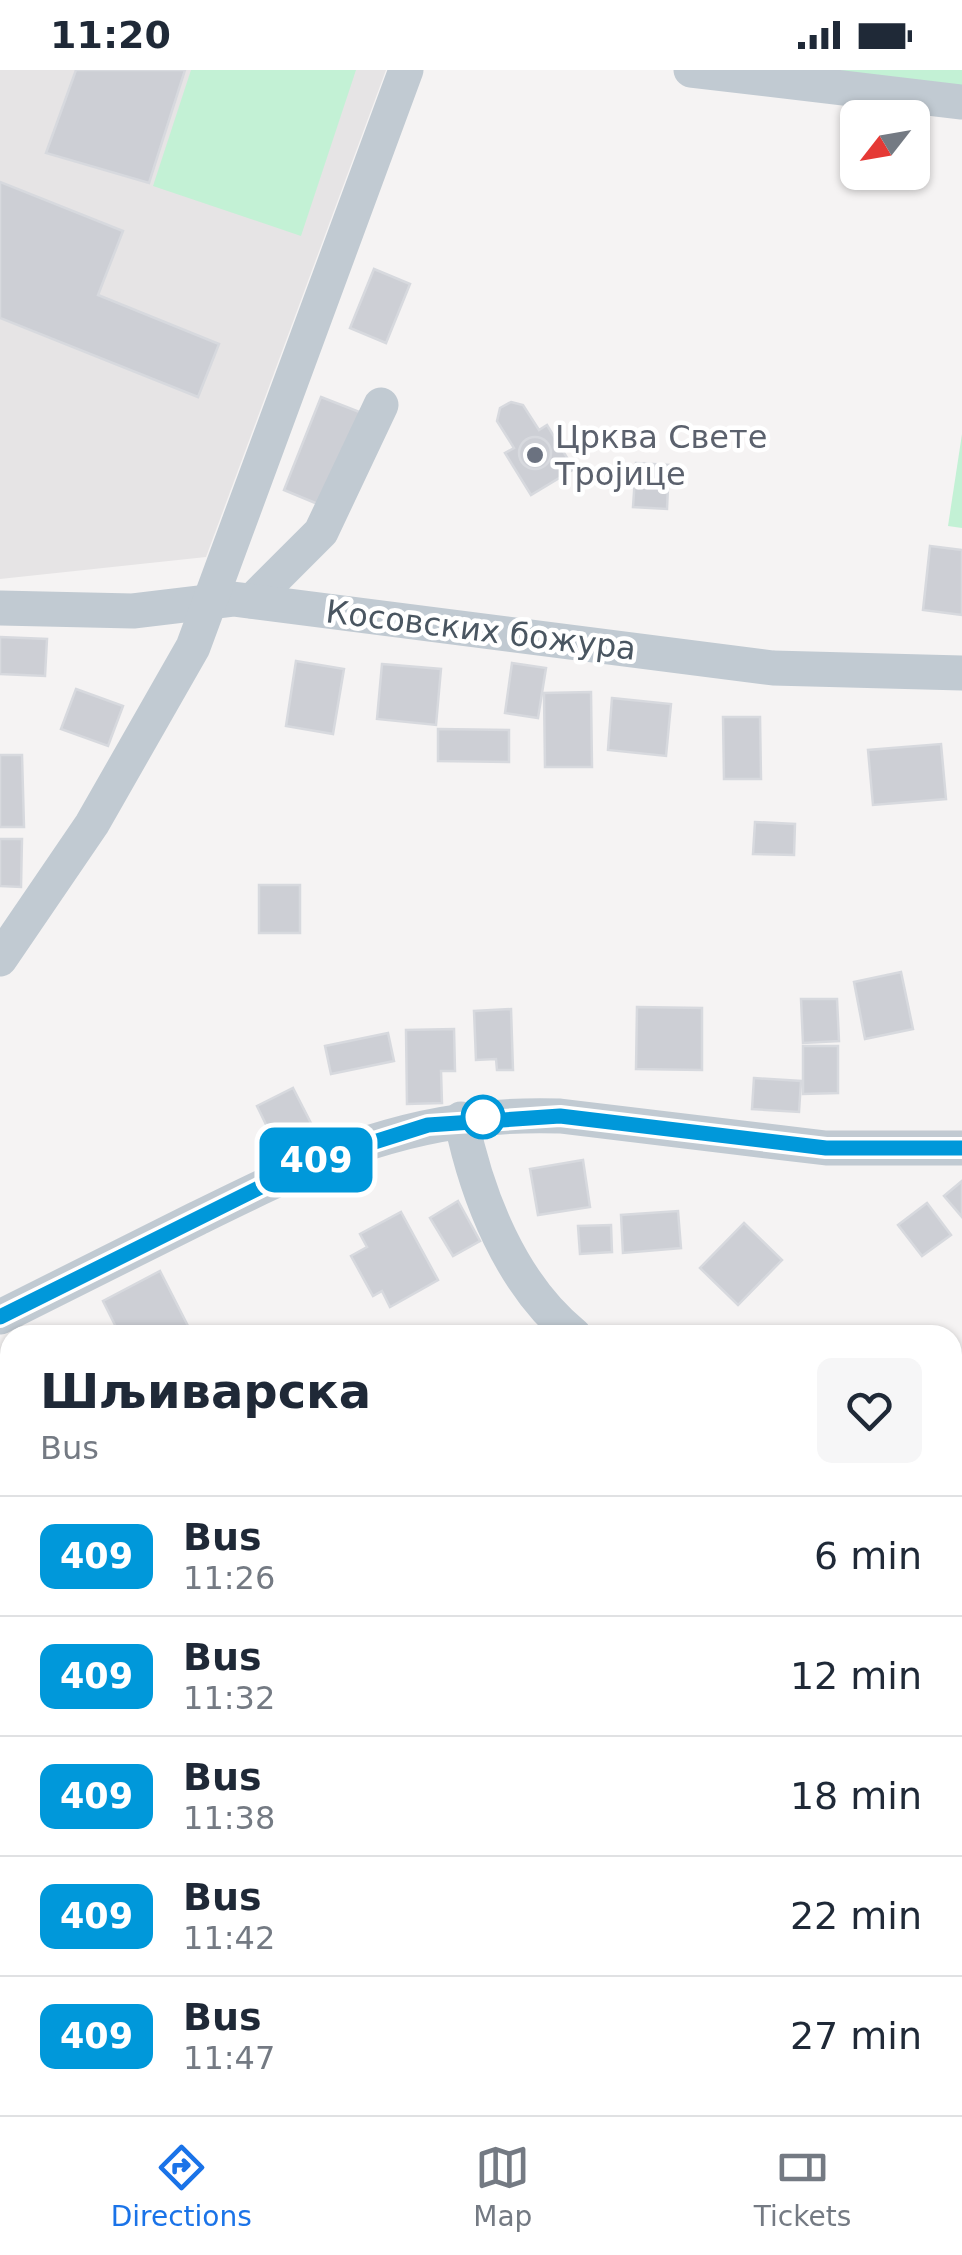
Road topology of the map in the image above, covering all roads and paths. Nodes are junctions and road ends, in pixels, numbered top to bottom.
1 (406, 70) edge
2 (690, 70) edge
3 (962, 102) edge
4 (381, 405) dead end
5 (210, 601) junction
6 (252, 601) junction
7 (0, 608) edge
8 (962, 673) edge
9 (0, 959) edge
10 (461, 1119) junction
11 (962, 1148) edge
12 (0, 1317) edge
13 (562, 1325) edge

1 - 5 street
2 - 3 street
4 - 6 street
5 - 6 street, Косовских божура
5 - 7 street, Косовских божура
5 - 9 street
6 - 8 street, Косовских божура
10 - 11 street
10 - 12 street
10 - 13 street

